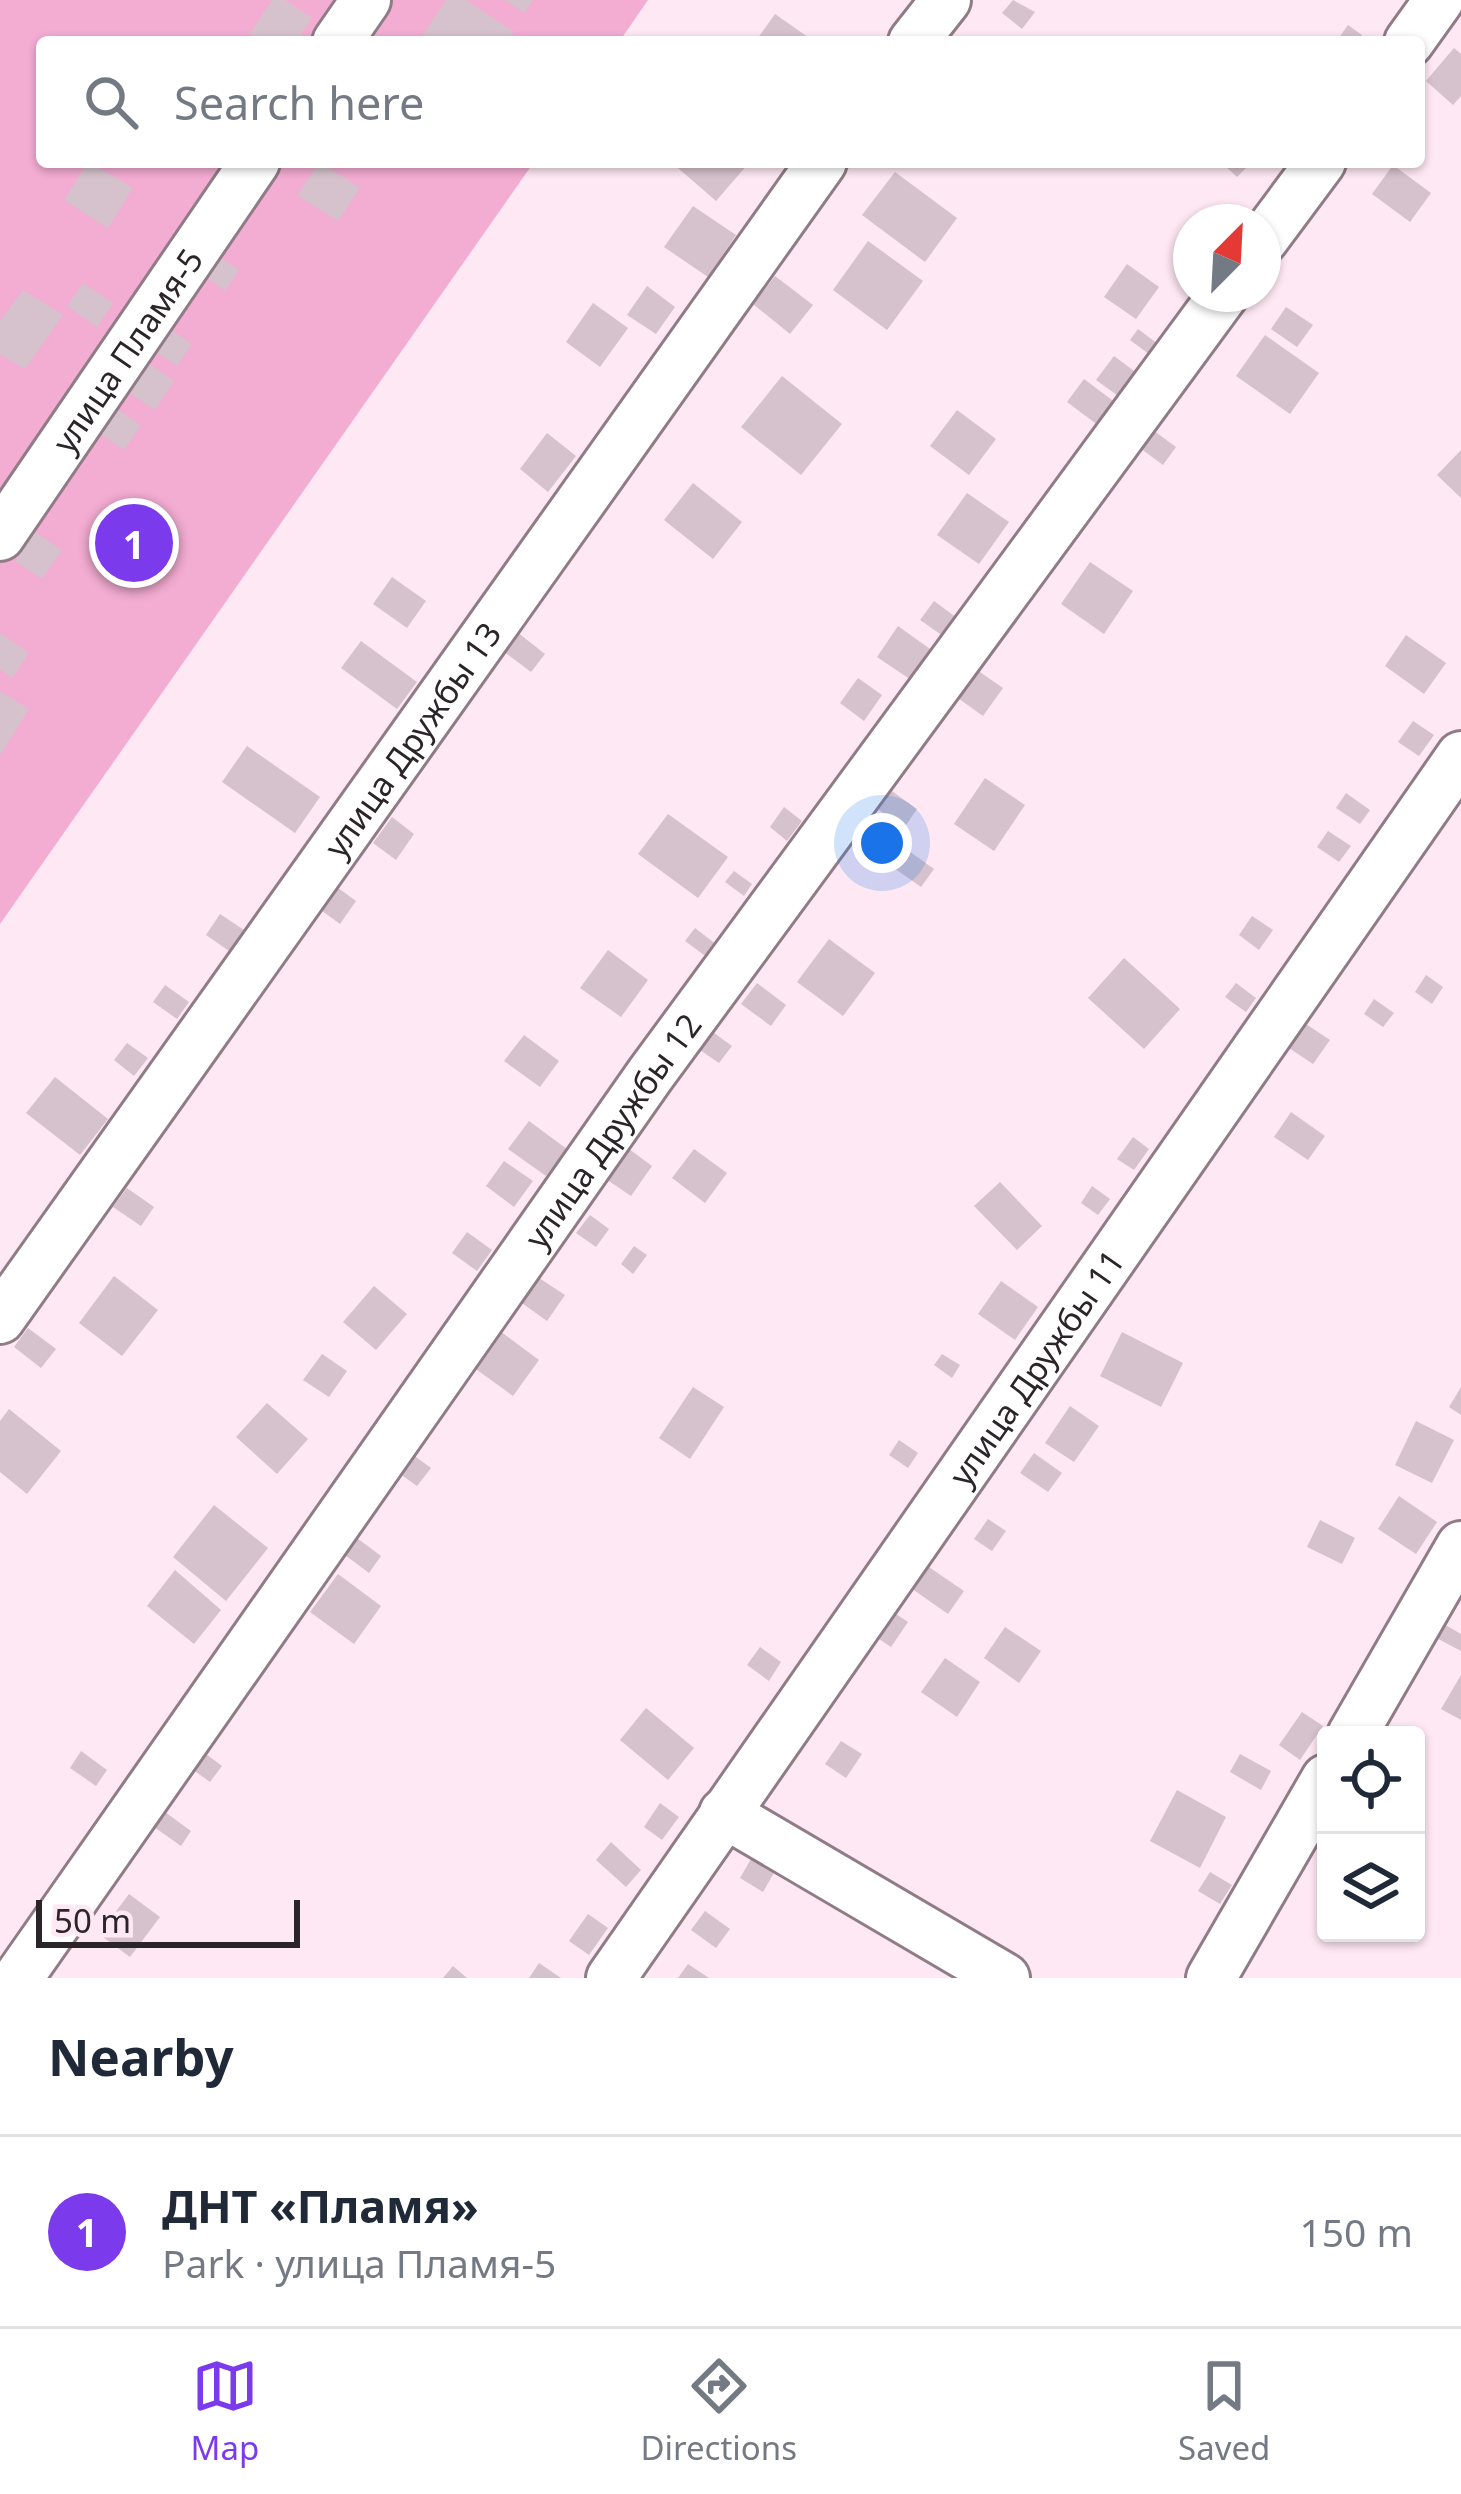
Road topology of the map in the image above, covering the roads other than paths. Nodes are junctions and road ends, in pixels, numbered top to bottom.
1 (366, 0) edge
2 (946, 0) edge
3 (1439, 0) edge
4 (341, 36) edge
5 (918, 36) edge
6 (1412, 36) edge
7 (251, 168) edge
8 (818, 168) edge
9 (1317, 168) edge
10 (1281, 216) edge
11 (1211, 312) edge
12 (0, 536) edge
13 (1461, 756) edge
14 (0, 1318) edge
15 (1461, 1546) edge
16 (1357, 1726) edge
17 (1317, 1795) edge
18 (724, 1813) junction
19 (18, 1978) edge
20 (611, 1978) edge
21 (1005, 1978) edge
22 (1211, 1978) edge

1 - 4 street
2 - 5 street
3 - 6 street
7 - 12 street, улица Пламя-5
8 - 14 street, улица Дружбы 13
9 - 10 street
11 - 19 street, улица Дружбы 12
13 - 18 street, улица Дружбы 11
15 - 16 street
17 - 22 street
18 - 20 street, улица Дружбы 11
18 - 21 street

